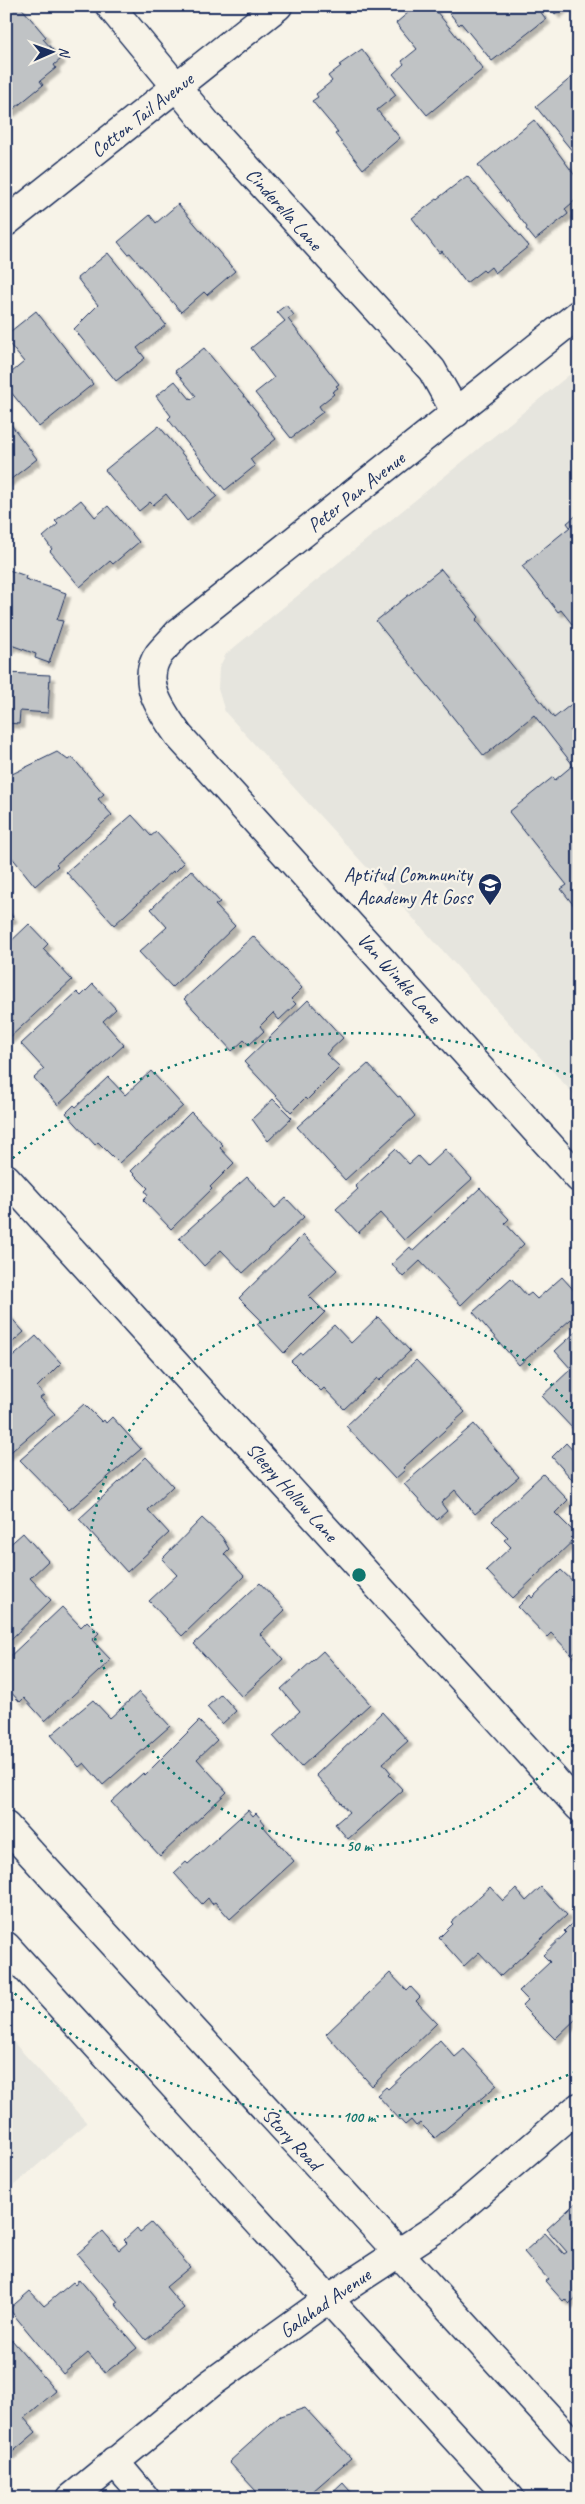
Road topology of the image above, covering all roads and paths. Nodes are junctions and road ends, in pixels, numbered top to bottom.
1 (110, 6) edge
2 (278, 6) edge
3 (177, 88) junction
4 (6, 222) edge
5 (579, 314) edge
6 (456, 413) junction
7 (151, 681) joint
8 (6, 1178) edge
9 (579, 1178) edge
10 (579, 1807) edge
11 (6, 1826) edge
12 (6, 1946) edge
13 (579, 2107) edge
14 (399, 2252) junction
15 (328, 2299) junction
16 (579, 2451) edge
17 (114, 2461) junction
18 (71, 2498) edge
19 (145, 2498) edge
20 (510, 2498) edge

1 - 3 street, Cinderella Lane
2 - 3 street, Cotton Tail Avenue
3 - 4 street, Cotton Tail Avenue
3 - 6 street, Cinderella Lane
5 - 6 street, Peter Pan Avenue
6 - 7 street, Peter Pan Avenue
7 - 9 street, Van Winkle Lane
8 - 10 street, Sleepy Hollow Lane
11 - 14 street, Story Road
12 - 15 street
13 - 14 street, Galahad Avenue
14 - 15 street, Galahad Avenue
14 - 16 street, Story Road
15 - 17 street, Galahad Avenue
15 - 20 street
17 - 18 street, Galahad Avenue
17 - 19 street

